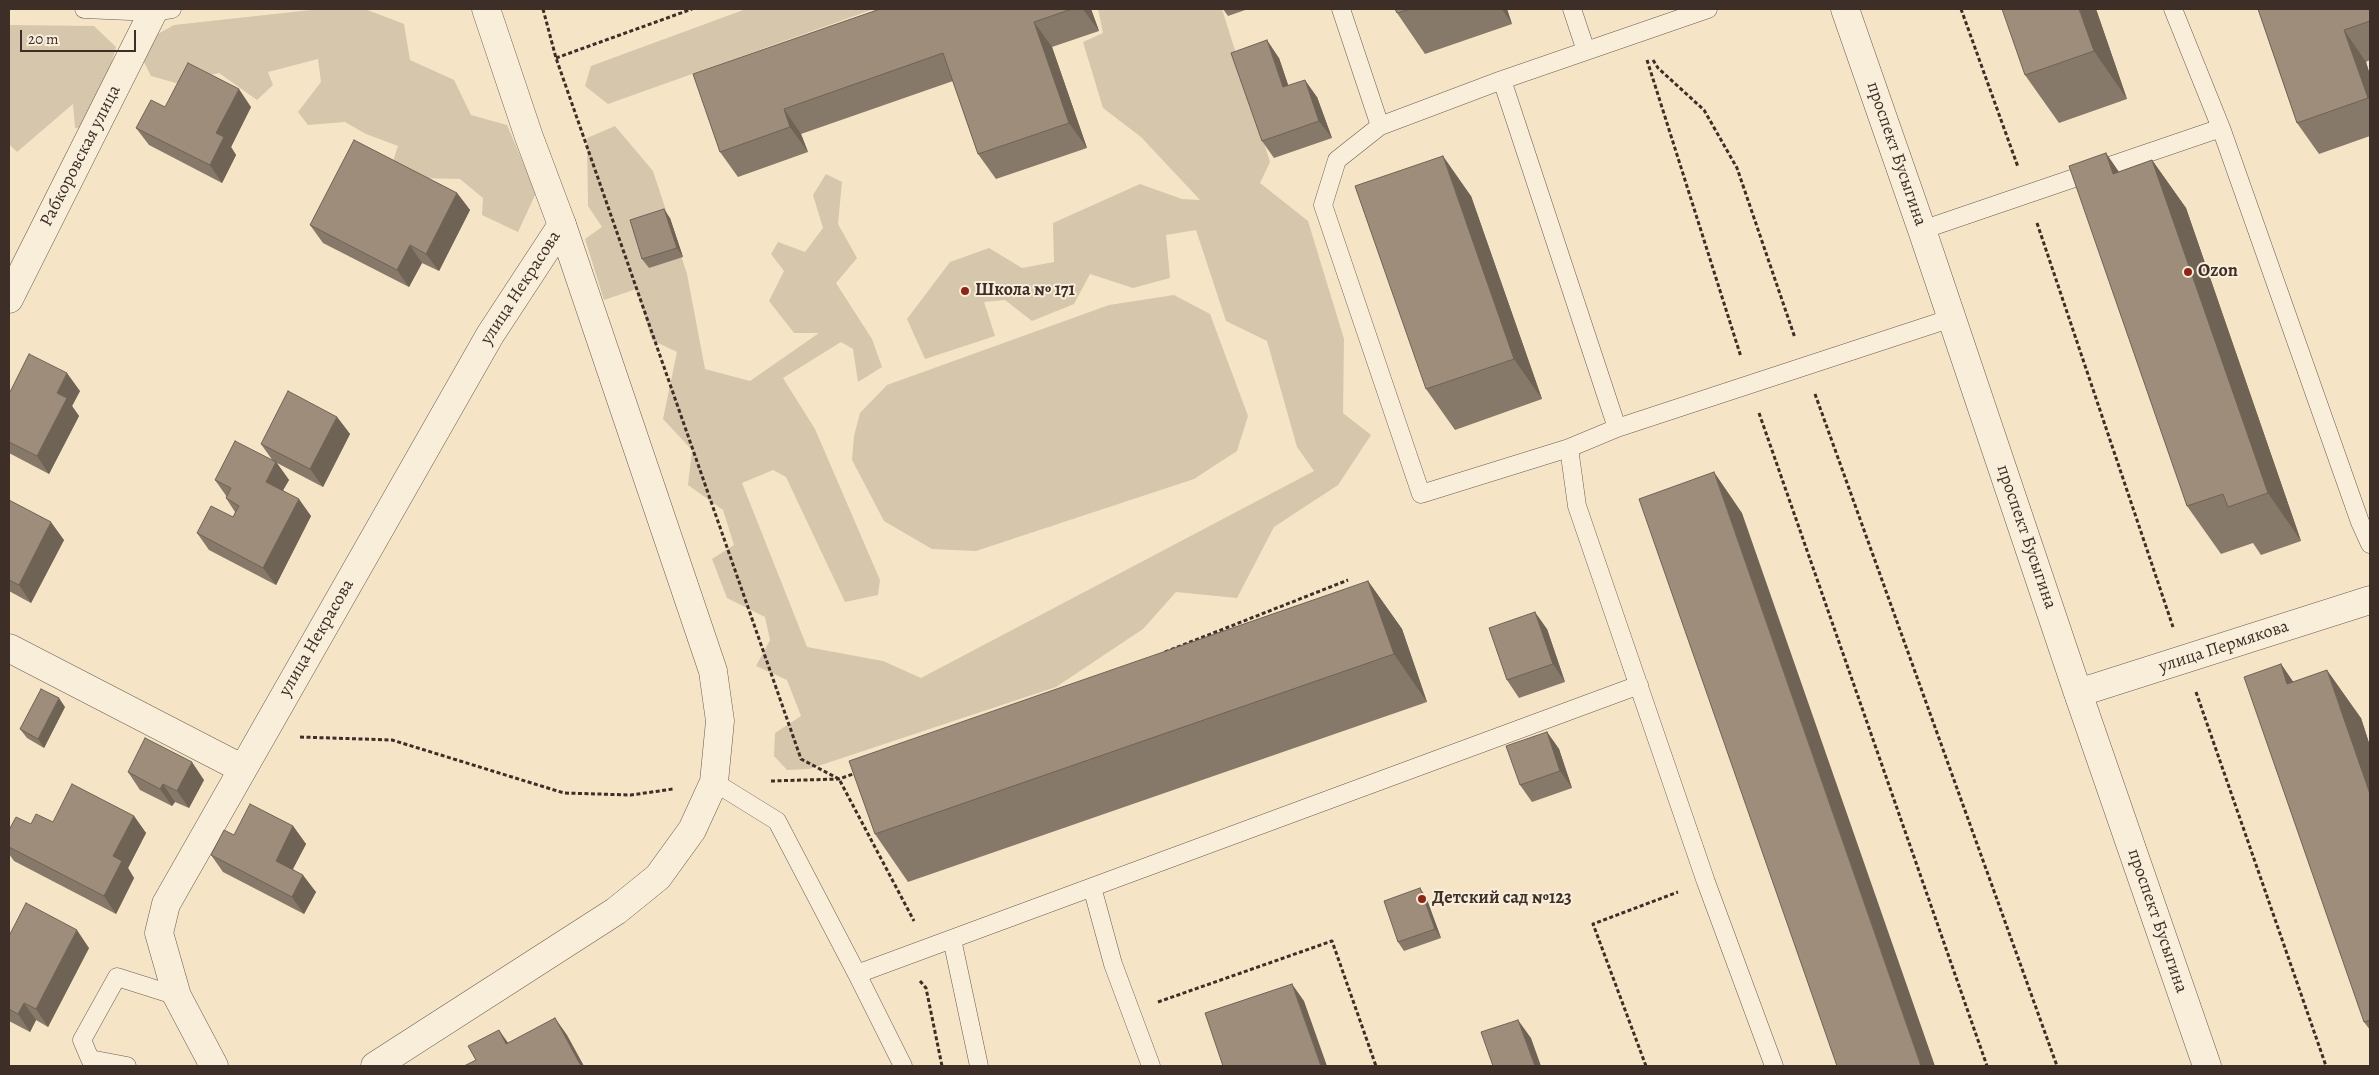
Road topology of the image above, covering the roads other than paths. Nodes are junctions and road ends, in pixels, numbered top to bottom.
1 (84, 9) edge
2 (486, 9) edge
3 (1341, 9) edge
4 (1572, 9) edge
5 (1708, 9) edge
6 (1844, 9) edge
7 (2173, 9) edge
8 (162, 11) edge
9 (1586, 51) junction
10 (1502, 80) junction
11 (1380, 126) junction
12 (2221, 128) junction
13 (562, 225) junction
14 (1922, 230) junction
15 (9, 299) edge
16 (1952, 318) junction
17 (1617, 428) junction
18 (1569, 448) junction
19 (2370, 544) edge
20 (2370, 600) edge
21 (9, 648) edge
22 (1639, 685) junction
23 (2078, 693) junction
24 (243, 769) junction
25 (714, 782) junction
26 (1092, 887) junction
27 (952, 939) junction
28 (857, 974) junction
29 (176, 996) junction
30 (127, 1066) edge
31 (214, 1066) edge
32 (375, 1066) edge
33 (903, 1066) edge
34 (979, 1066) edge
35 (1151, 1066) edge
36 (1774, 1066) edge
37 (2207, 1066) edge

1 - 8 lane
2 - 13 street
3 - 11 lane
4 - 9 lane
5 - 9 lane
6 - 14 street, проспект Бусыгина
7 - 12 lane
8 - 15 street, Рабкоровская улица
9 - 10 lane
10 - 11 lane
10 - 17 lane
11 - 18 lane
12 - 14 lane
12 - 19 lane
13 - 24 street, улица Некрасова
13 - 25 street
14 - 16 street, проспект Бусыгина
16 - 17 lane
16 - 23 street, проспект Бусыгина
17 - 18 lane
18 - 22 lane
20 - 23 street, улица Пермякова
21 - 24 street
22 - 26 lane
22 - 36 lane
23 - 37 street, проспект Бусыгина
24 - 29 street, улица Некрасова
25 - 28 lane
25 - 32 street
26 - 27 lane
26 - 35 lane
27 - 28 lane
27 - 34 lane
28 - 33 lane
29 - 30 lane
29 - 31 street, улица Некрасова

